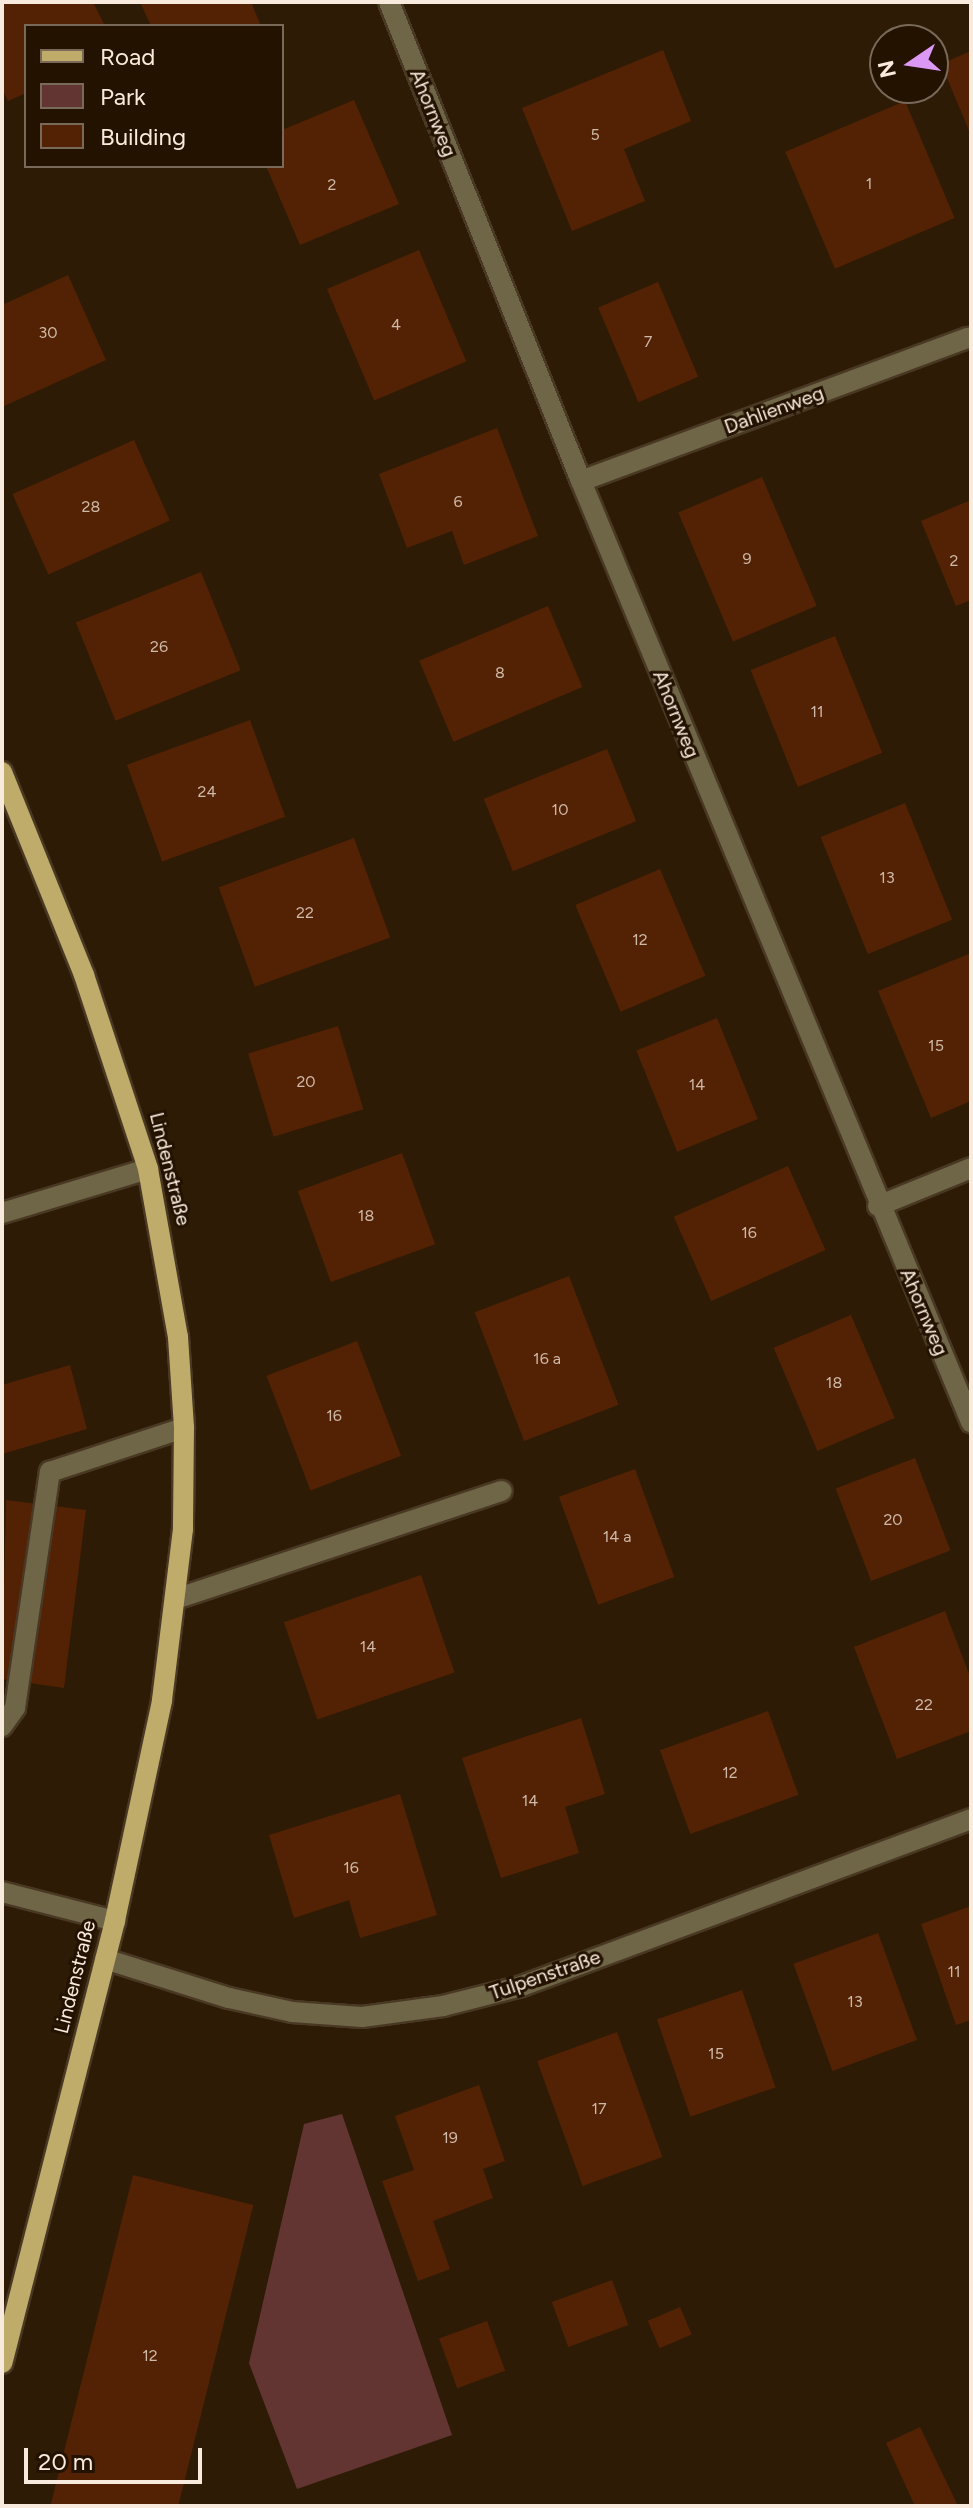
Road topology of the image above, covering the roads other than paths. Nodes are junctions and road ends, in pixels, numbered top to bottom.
1 (389, 2) edge
2 (968, 338) dead end
3 (581, 481) junction
4 (2, 772) edge
5 (971, 1168) edge
6 (148, 1169) junction
7 (878, 1206) junction
8 (2, 1213) edge
9 (971, 1422) edge
10 (184, 1428) junction
11 (502, 1491) dead end
12 (175, 1599) junction
13 (2, 1726) edge
14 (971, 1819) edge
15 (2, 1890) edge
16 (115, 1921) junction
17 (105, 1959) junction
18 (2, 2363) edge

1 - 3 street, Ahornweg
2 - 3 street, Dahlienweg
3 - 7 street, Ahornweg
4 - 6 main road, Lindenstraße
5 - 7 street
6 - 8 street
6 - 10 main road, Lindenstraße
7 - 9 street, Ahornweg
10 - 12 main road, Lindenstraße
10 - 13 street
11 - 12 street
12 - 16 main road, Lindenstraße
14 - 17 street, Tulpenstraße
15 - 16 street
16 - 17 main road, Lindenstraße
17 - 18 main road, Lindenstraße

